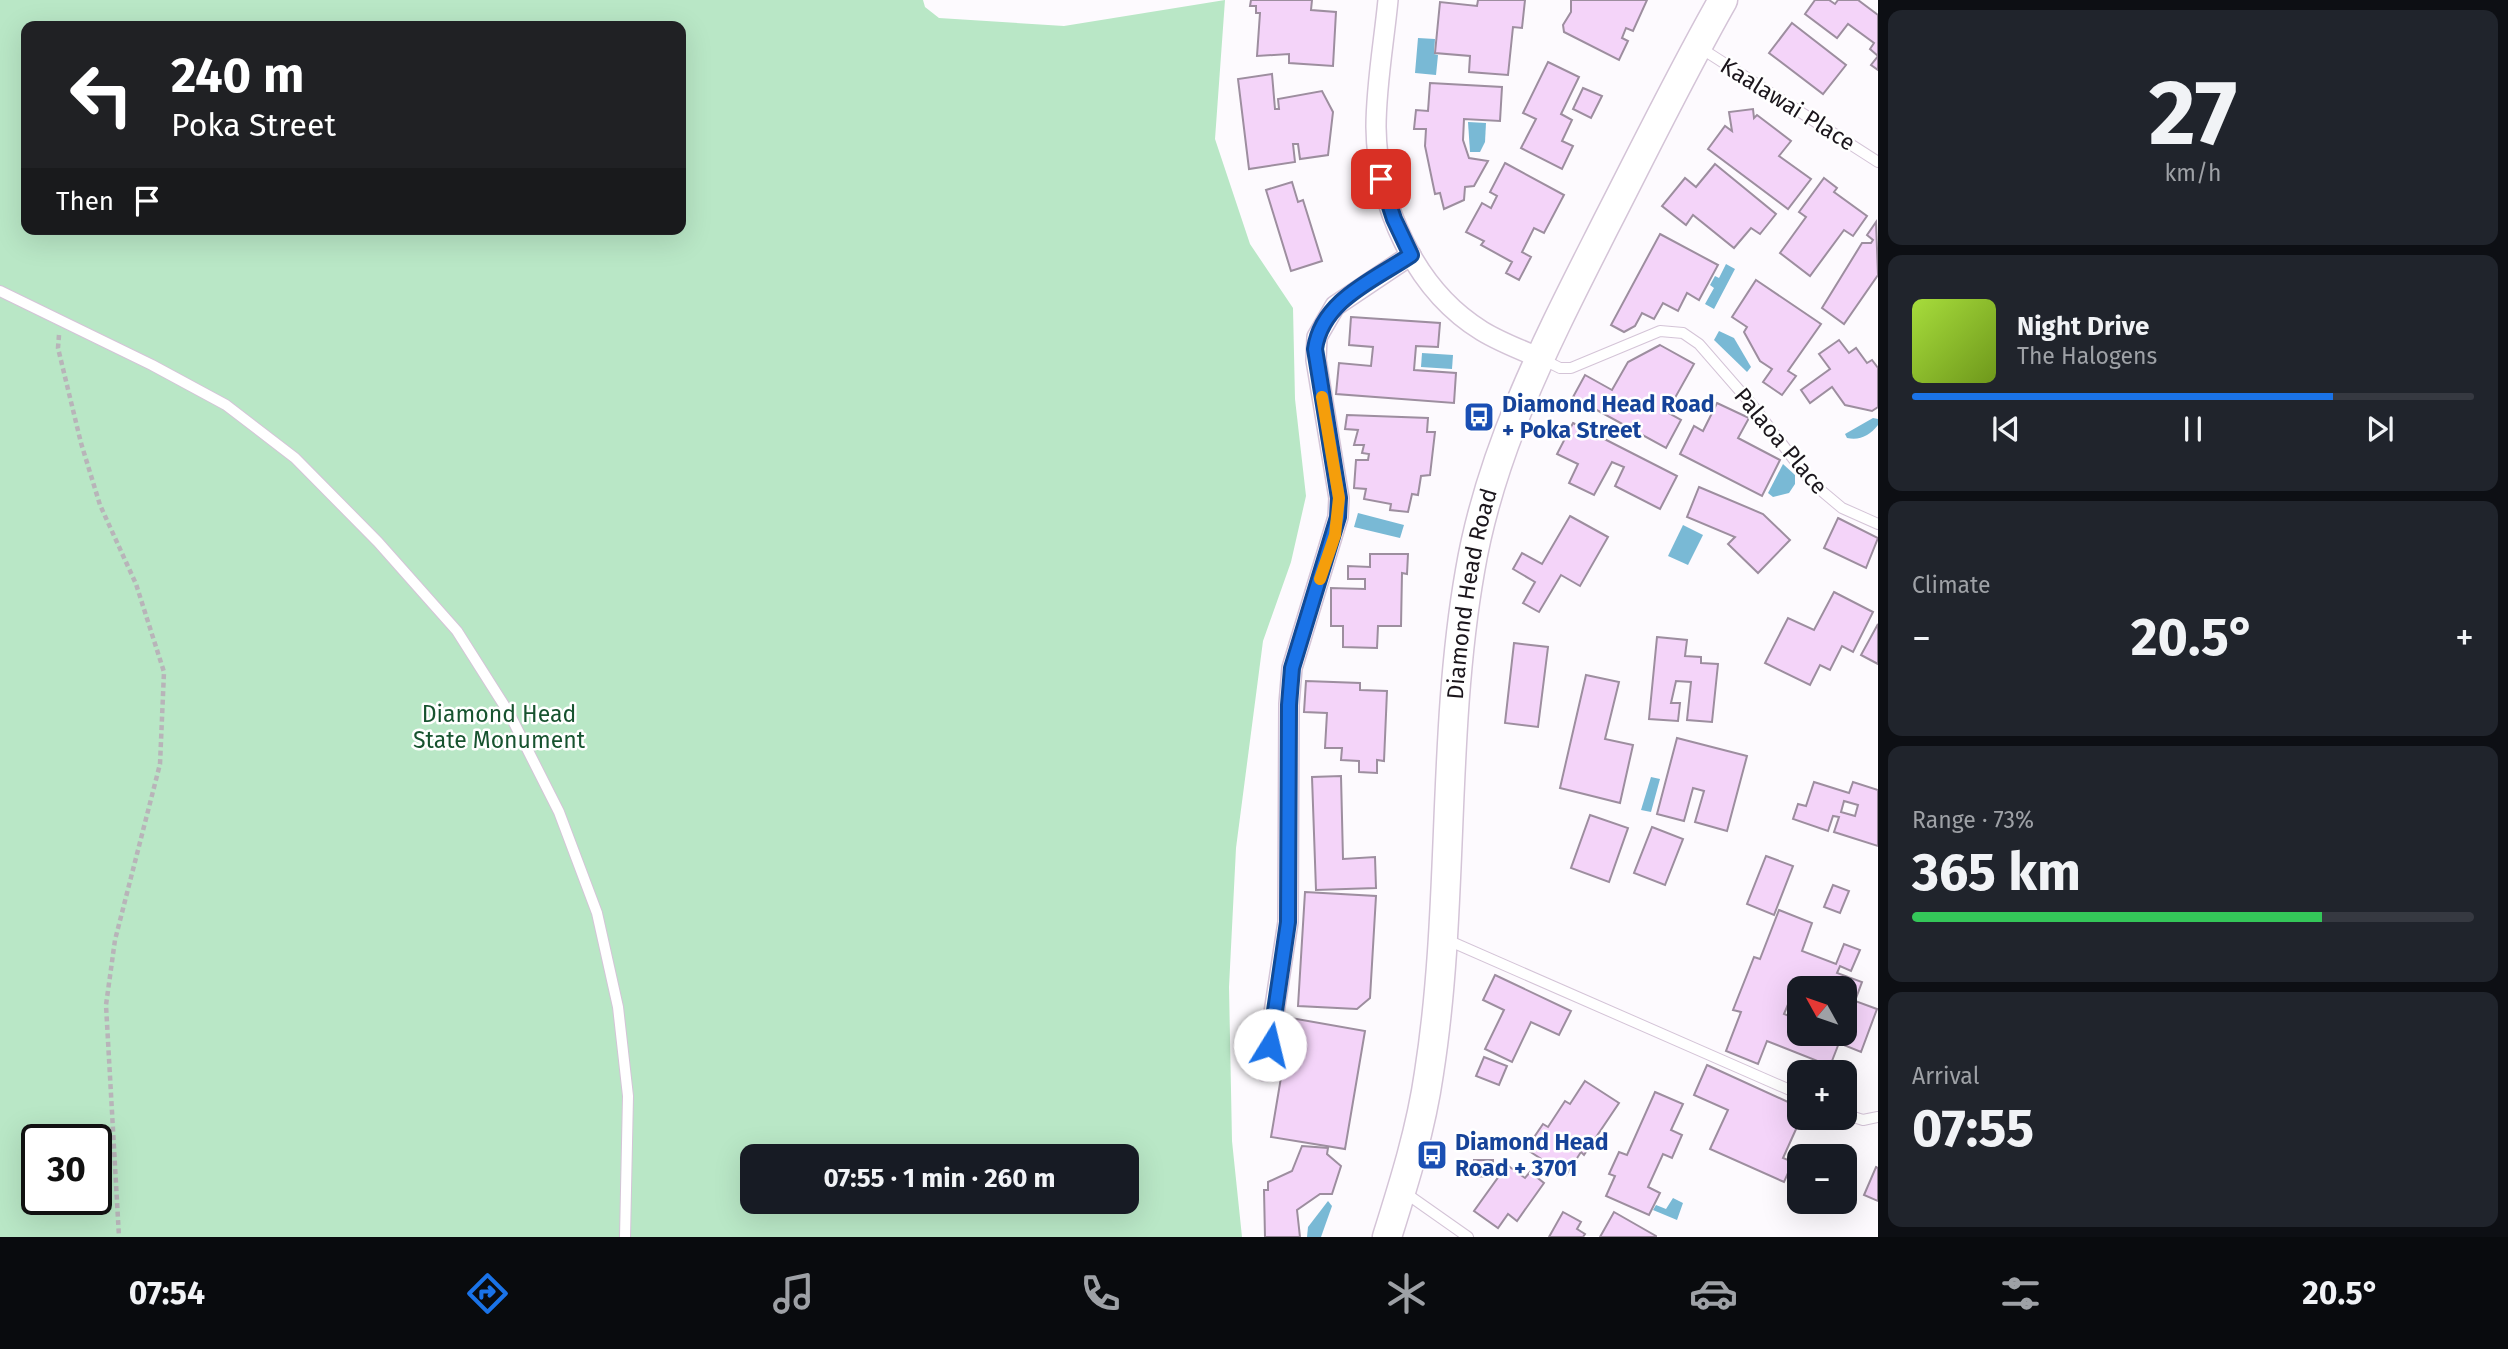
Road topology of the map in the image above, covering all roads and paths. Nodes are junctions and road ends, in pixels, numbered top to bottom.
1 (1388, 0) edge
2 (1723, 0) edge
3 (1697, 46) junction
4 (1878, 162) edge
5 (1411, 255) junction
6 (0, 291) edge
7 (60, 320) junction
8 (1540, 358) junction
9 (1878, 524) edge
10 (1441, 937) junction
11 (1265, 1071) dead end
12 (1787, 1089) edge
13 (1878, 1117) edge
14 (1857, 1118) edge
15 (1401, 1189) junction
16 (118, 1237) edge
17 (625, 1237) edge
18 (1387, 1237) edge
19 (1468, 1237) edge

1 - 5 street
2 - 3 street, Diamond Head Road
3 - 4 lane, Kaalawai Place
3 - 8 street, Diamond Head Road
5 - 8 street
5 - 11 street
6 - 7 lane
7 - 16 path
7 - 17 lane
8 - 9 lane, Palaoa Place
8 - 10 street, Diamond Head Road
10 - 12 lane
10 - 15 street, Diamond Head Road
13 - 14 lane
15 - 18 street, Diamond Head Road
15 - 19 lane

